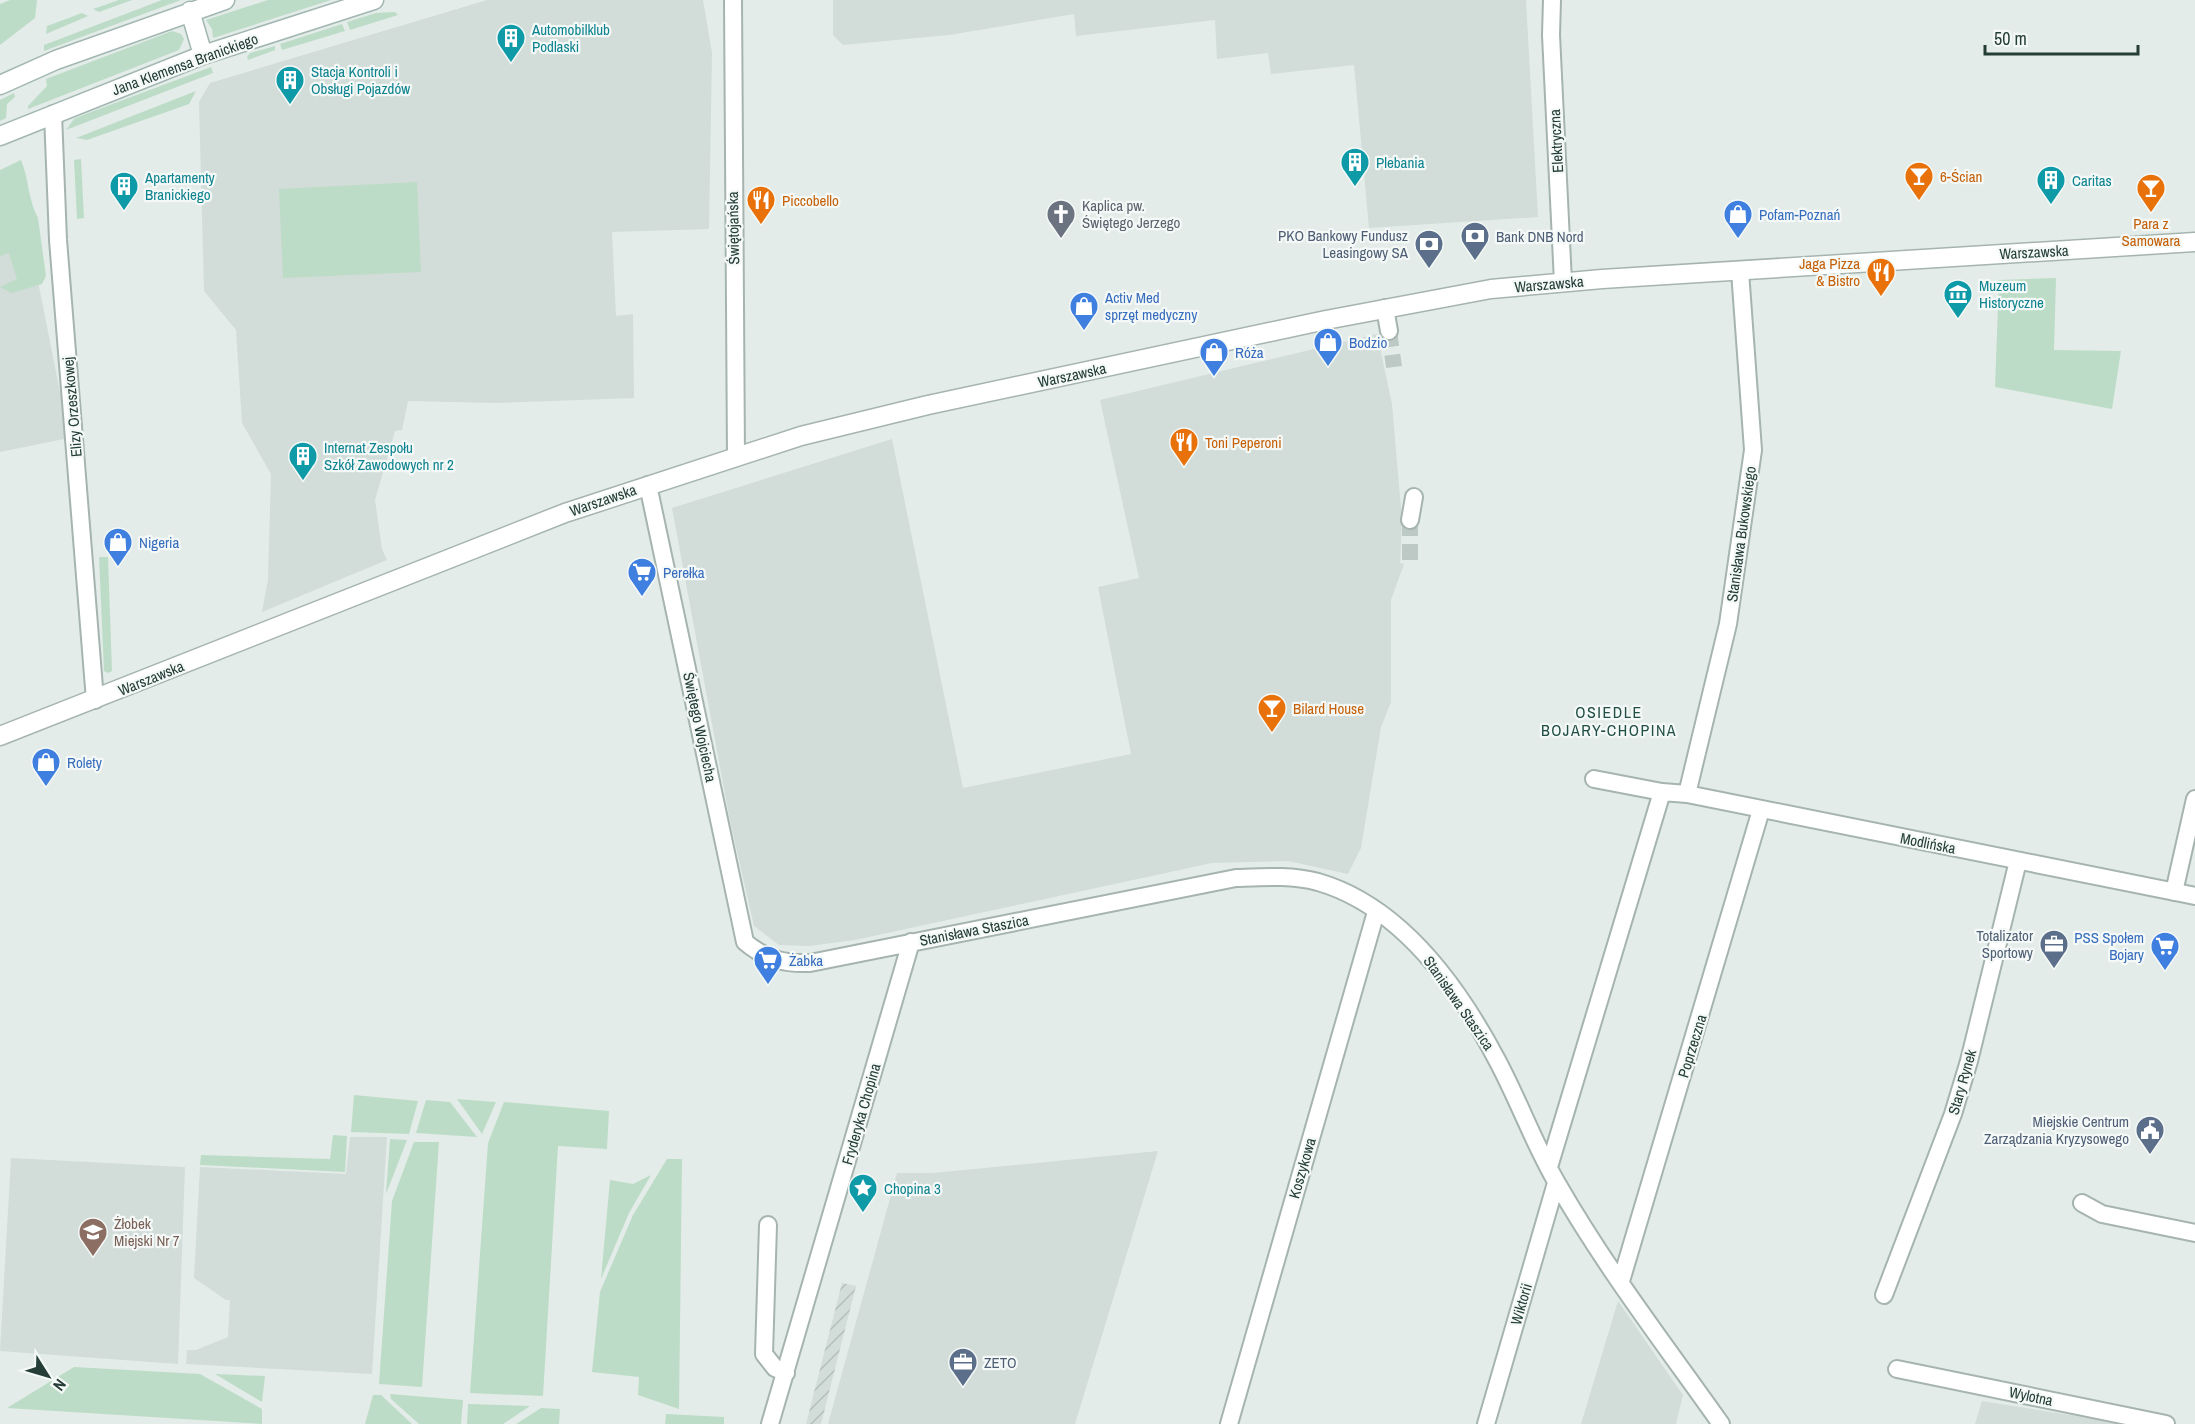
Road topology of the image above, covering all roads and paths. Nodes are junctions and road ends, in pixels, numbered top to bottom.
1 (225, 0) edge
2 (374, 0) edge
3 (733, 0) edge
4 (1552, 0) edge
5 (190, 11) junction
6 (203, 55) junction
7 (0, 85) edge
8 (53, 114) junction
9 (0, 136) edge
10 (2195, 242) edge
11 (1740, 271) junction
12 (1563, 282) junction
13 (1385, 308) junction
14 (1389, 332) tunnel mouth
15 (736, 457) junction
16 (648, 484) junction
17 (1414, 497) dead end
18 (1410, 520) tunnel mouth
19 (95, 700) junction
20 (0, 736) edge
21 (1594, 778) dead end
22 (1662, 792) junction
23 (1688, 794) junction
24 (2195, 799) edge
25 (1761, 810) junction
26 (2018, 861) junction
27 (2174, 892) junction
28 (2195, 896) edge
29 (1376, 912) junction
30 (911, 942) junction
31 (769, 958) joint
32 (1549, 1167) junction
33 (1556, 1183) junction
34 (2082, 1203) dead end
35 (768, 1225) dead end
36 (2195, 1233) edge
37 (1621, 1281) junction
38 (1884, 1295) dead end
39 (1897, 1369) dead end
40 (786, 1373) junction
41 (770, 1424) edge
42 (1229, 1424) edge
43 (1486, 1424) edge
44 (1721, 1424) edge
45 (2166, 1424) edge

1 - 5 street
2 - 6 street, Jana Klemensa Branickiego
3 - 15 street, Świętojańska
4 - 12 street, Elektryczna
5 - 6 street
5 - 7 street
6 - 8 street, Jana Klemensa Branickiego
8 - 9 street, Jana Klemensa Branickiego
8 - 19 street, Elizy Orzeszkowej
10 - 11 street, Warszawska
11 - 12 street, Warszawska
11 - 23 street, Stanisława Bukowskiego
12 - 13 street, Warszawska
13 - 14 street
13 - 15 street, Warszawska
15 - 16 street, Warszawska
16 - 19 street, Warszawska
16 - 31 street, Świętego Wojciecha
17 - 18 street
19 - 20 street, Warszawska
21 - 22 street, Modlińska
22 - 23 street, Modlińska
22 - 32 street
23 - 25 street, Modlińska
24 - 27 street
25 - 26 street, Modlińska
25 - 37 street, Poprzeczna
26 - 27 street, Modlińska
26 - 38 street, Stary Rynek
27 - 28 street, Modlińska
29 - 30 street, Stanisława Staszica
29 - 32 street, Stanisława Staszica
29 - 42 street, Koszykowa
30 - 31 street, Stanisława Staszica
30 - 40 street, Fryderyka Chopina
32 - 33 street, Stanisława Staszica
33 - 37 street, Stanisława Staszica
33 - 43 street, Wiktorii
34 - 36 street
35 - 40 street
37 - 44 street, Stanisława Staszica
39 - 45 street, Wylotna
40 - 41 street, Fryderyka Chopina

